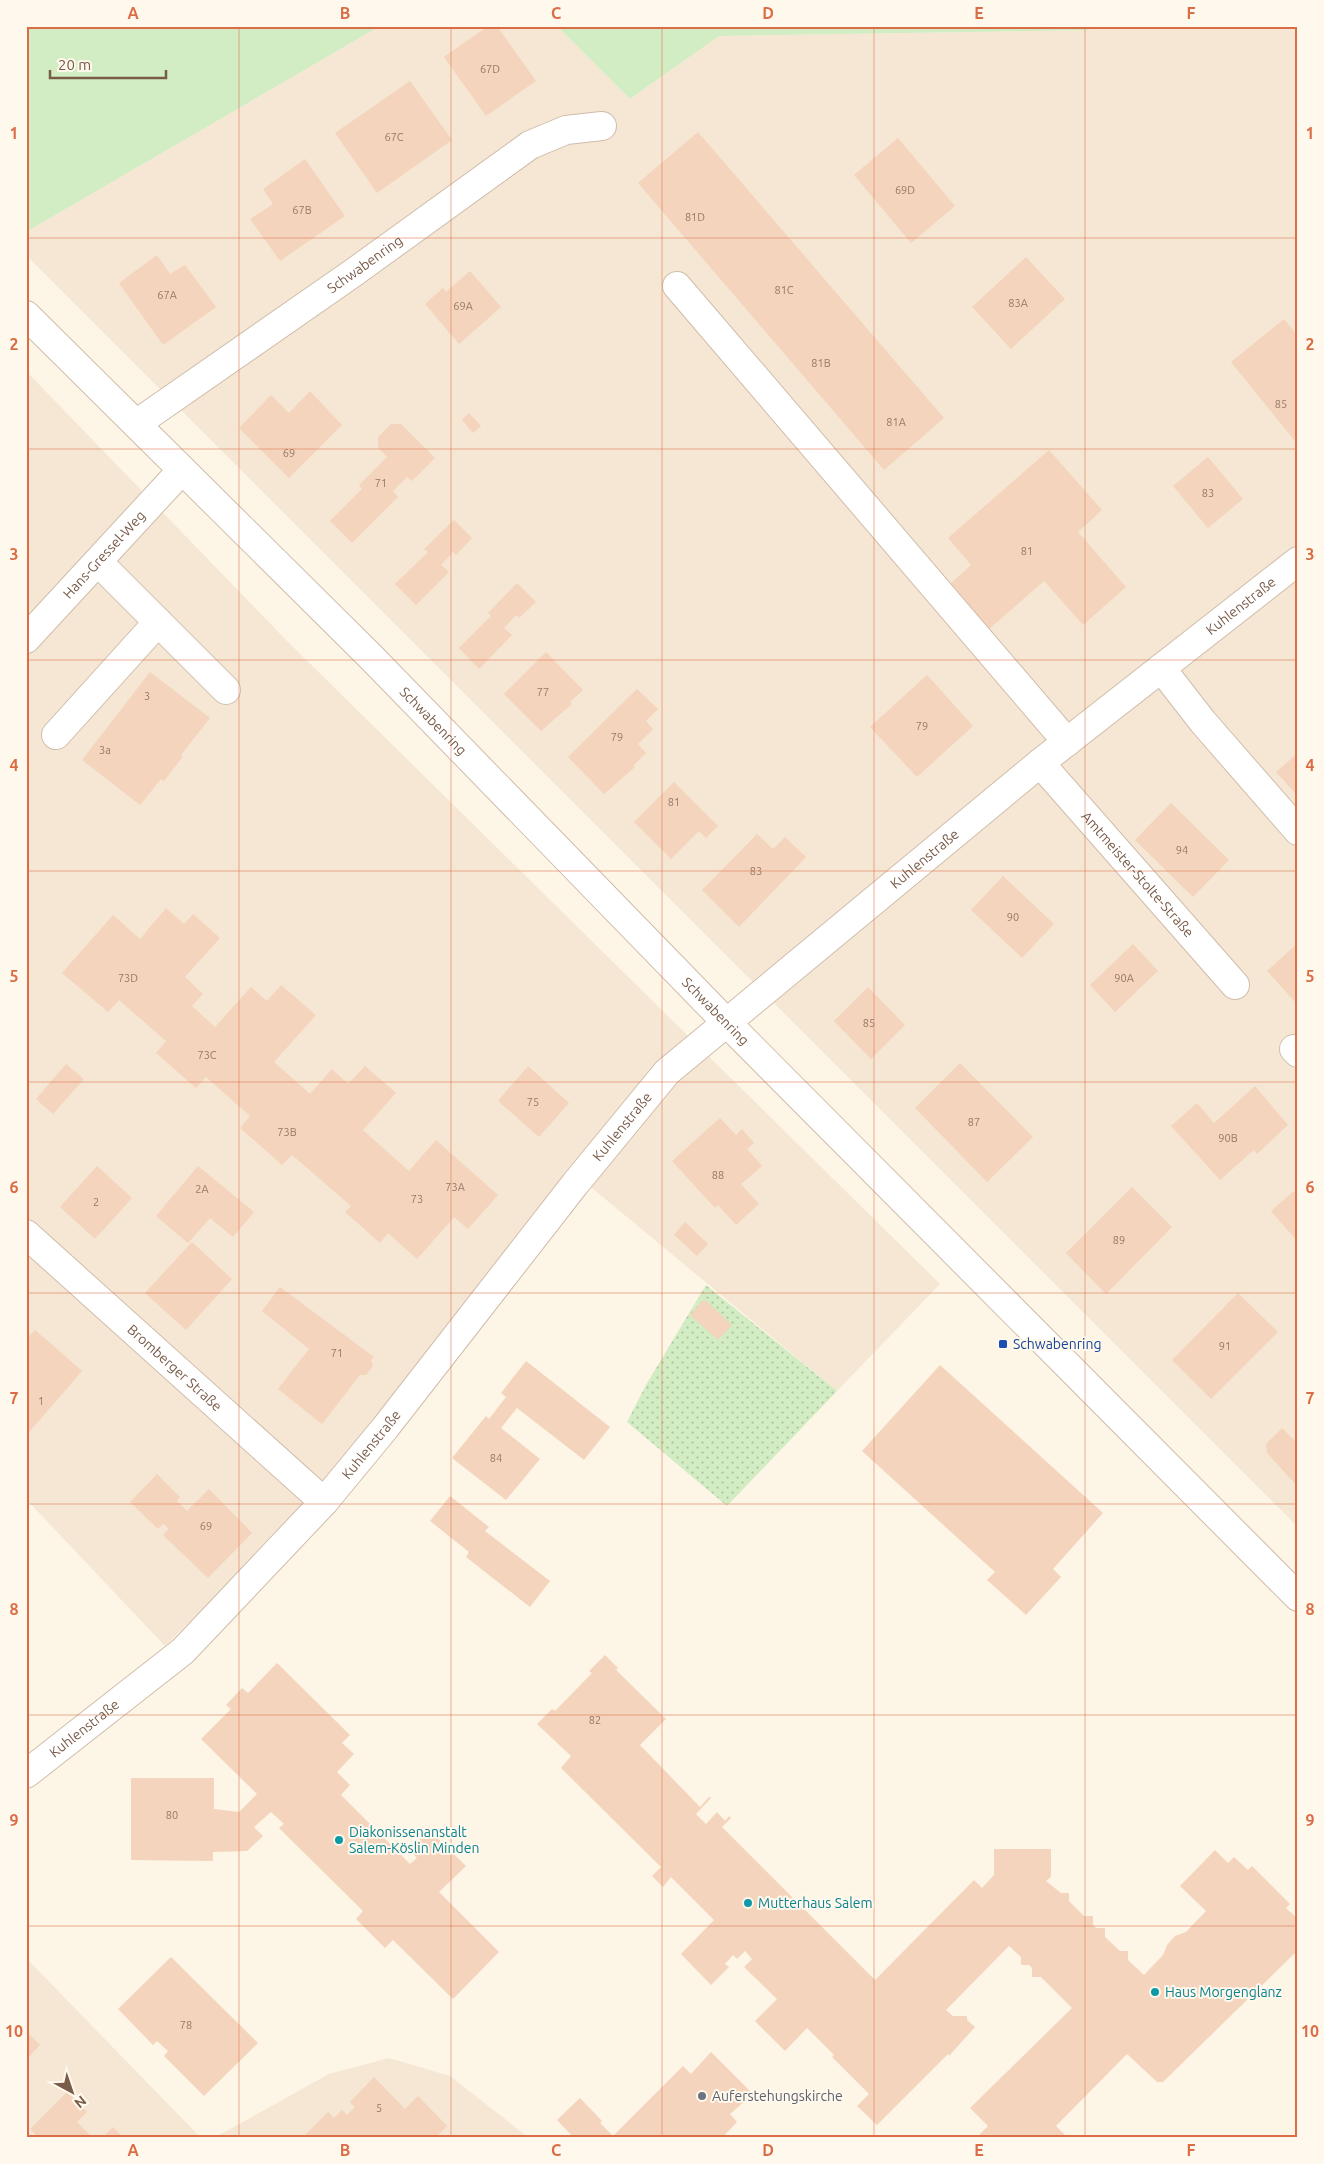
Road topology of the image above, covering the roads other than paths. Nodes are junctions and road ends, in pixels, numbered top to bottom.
1 (602, 126) dead end
2 (677, 286) dead end
3 (26, 315) edge
4 (136, 424) junction
5 (182, 470) junction
6 (1298, 561) edge
7 (98, 562) junction
8 (158, 622) junction
9 (26, 639) edge
10 (1161, 668) junction
11 (226, 690) dead end
12 (56, 735) dead end
13 (1067, 742) junction
14 (1040, 763) junction
15 (1298, 831) edge
16 (1235, 985) dead end
17 (727, 1023) junction
18 (26, 1234) edge
19 (324, 1502) junction
20 (1298, 1597) edge
21 (26, 1774) edge

1 - 4 street, Schwabenring
2 - 13 street
3 - 4 street, Schwabenring
4 - 5 street, Schwabenring
5 - 7 street, Hans-Gressel-Weg
5 - 17 street, Schwabenring
6 - 10 street, Kuhlenstraße
7 - 8 street
7 - 9 street, Hans-Gressel-Weg
8 - 11 street
8 - 12 street
10 - 13 street, Kuhlenstraße
10 - 15 street
13 - 14 street, Kuhlenstraße
14 - 16 street, Amtmeister-Stolte-Straße
14 - 17 street, Kuhlenstraße
17 - 19 street, Kuhlenstraße
17 - 20 street, Schwabenring
18 - 19 street, Bromberger Straße
19 - 21 street, Kuhlenstraße

